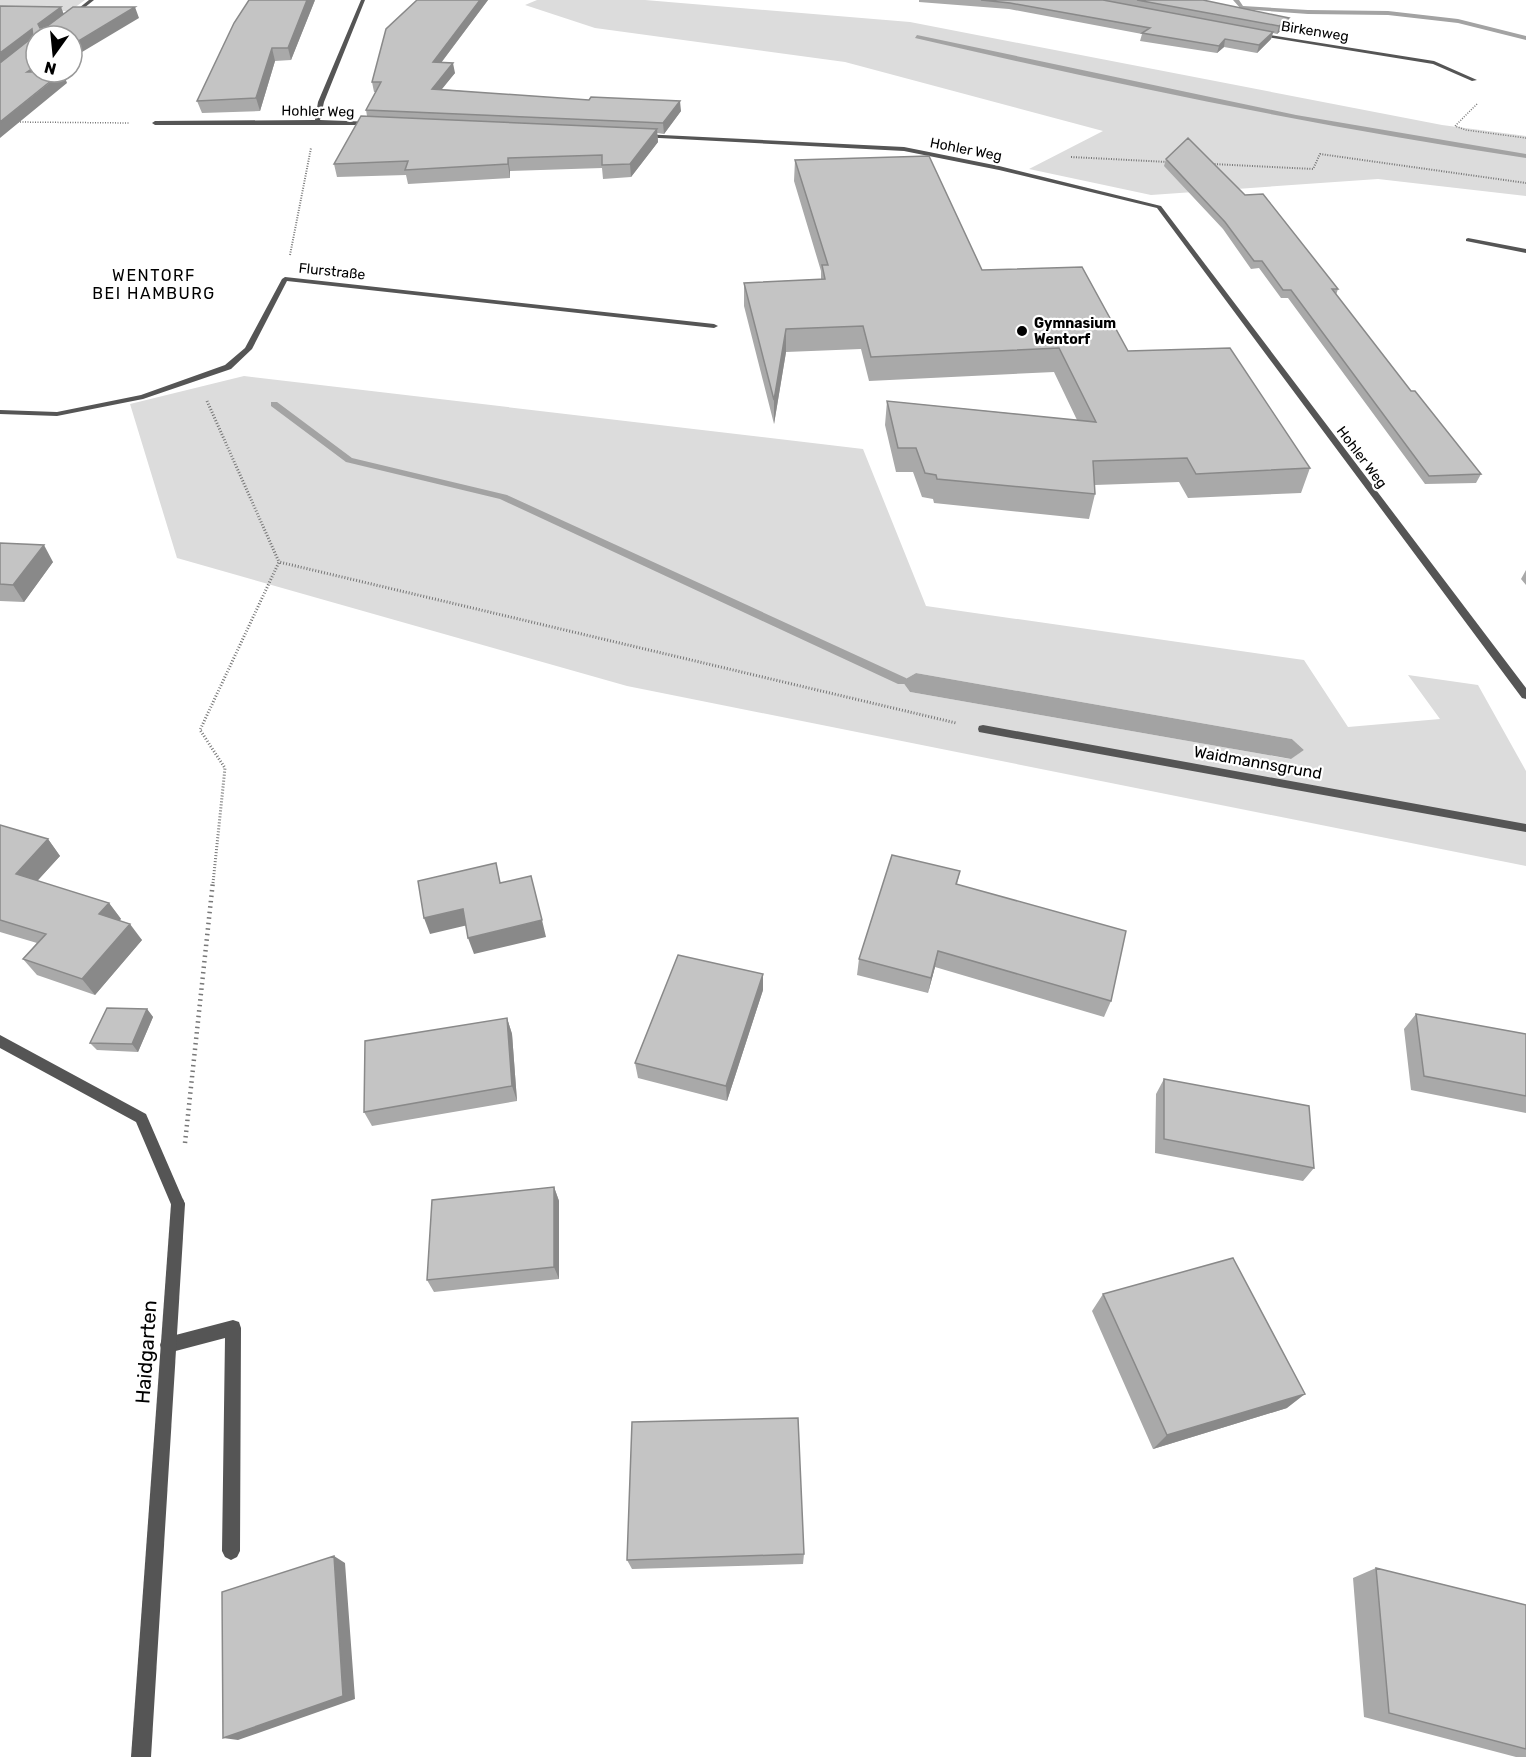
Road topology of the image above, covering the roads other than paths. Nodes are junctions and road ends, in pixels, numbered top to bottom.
1 (92, 0) edge
2 (363, 0) edge
3 (61, 24) edge
4 (1246, 32) edge
5 (1474, 80) road end
6 (316, 122) junction
7 (155, 123) road end
8 (387, 125) edge
9 (634, 136) edge
10 (1468, 240) dead end
11 (1526, 251) edge
12 (714, 326) dead end
13 (0, 412) edge
14 (1526, 694) edge
15 (983, 729) road end
16 (1526, 828) edge
17 (0, 1041) edge
18 (168, 1345) junction
19 (231, 1551) dead end
20 (141, 1757) edge

1 - 3 street
2 - 6 street
4 - 5 street, Birkenweg
6 - 7 street, Hohler Weg
6 - 8 street, Hohler Weg
9 - 14 street, Hohler Weg
10 - 11 street
12 - 13 street, Flurstraße
15 - 16 street, Waidmannsgrund
17 - 18 street, Haidgarten
18 - 19 street
18 - 20 street, Haidgarten

